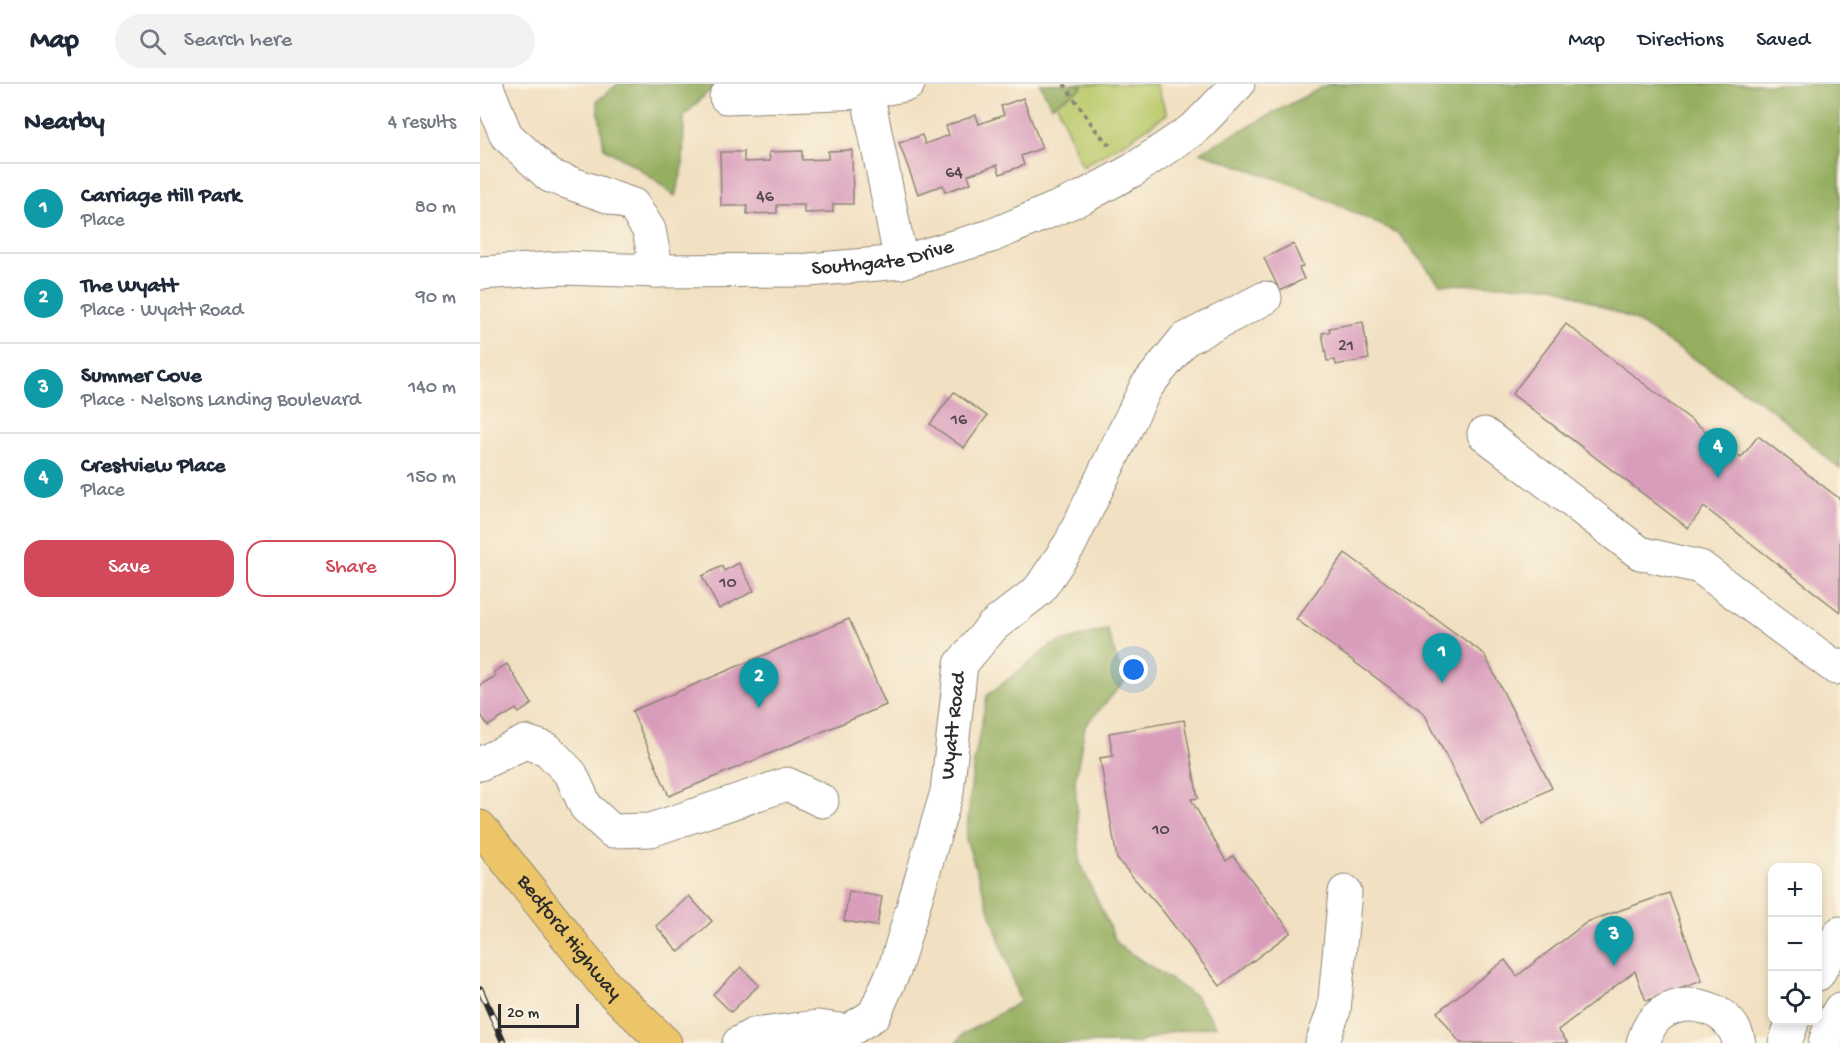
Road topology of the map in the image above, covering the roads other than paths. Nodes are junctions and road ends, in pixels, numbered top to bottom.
1 (908, 84) edge
2 (1238, 84) edge
3 (493, 85) edge
4 (867, 92) junction
5 (726, 97) dead end
6 (901, 262) junction
7 (657, 271) junction
8 (480, 273) edge
9 (1265, 298) dead end
10 (1484, 434) dead end
11 (1840, 665) edge
12 (480, 764) edge
13 (822, 801) dead end
14 (480, 827) edge
15 (1345, 892) dead end
16 (1840, 933) edge
17 (1820, 971) edge
18 (1840, 1009) edge
19 (1791, 1025) edge
20 (665, 1043) edge
21 (739, 1043) edge
22 (1322, 1043) edge
23 (1643, 1043) edge
24 (1739, 1043) edge
25 (1785, 1043) edge
26 (1825, 1043) edge

1 - 4 street
2 - 6 street, Southgate Drive
3 - 7 street
4 - 5 street
4 - 6 street
6 - 7 street, Southgate Drive
7 - 8 street, Southgate Drive
9 - 21 street, Wyatt Road
10 - 11 street
12 - 13 street
14 - 20 main road, Bedford Highway
15 - 22 street
16 - 17 street
18 - 26 street
19 - 25 street
23 - 24 street

